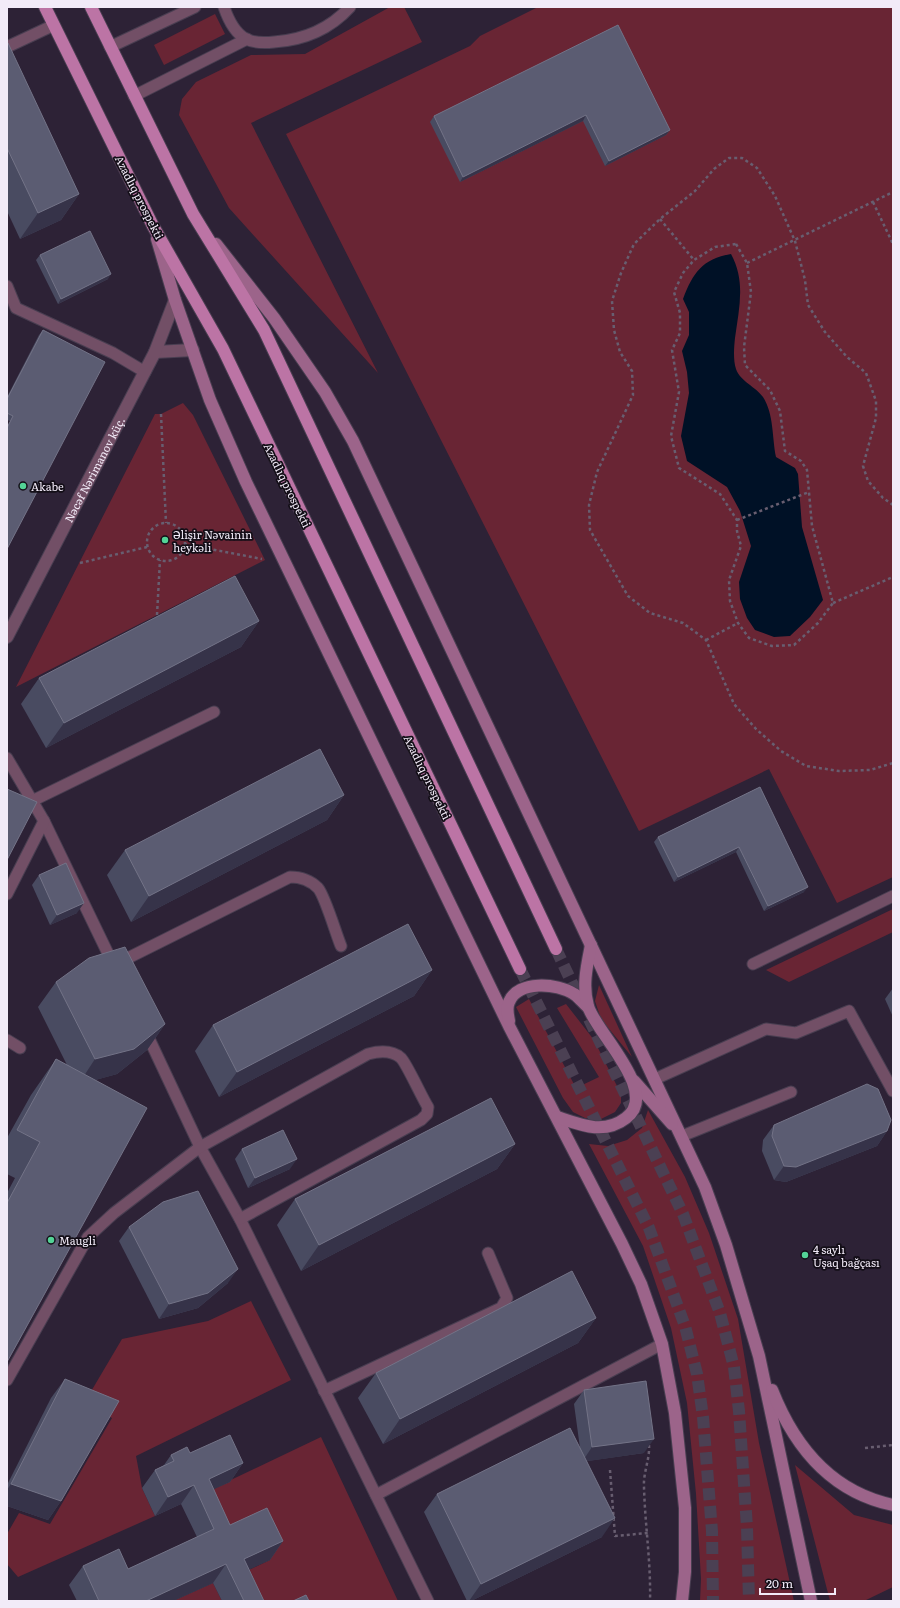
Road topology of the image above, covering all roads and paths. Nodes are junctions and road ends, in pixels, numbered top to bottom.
1 (45, 7) edge
2 (91, 7) edge
3 (195, 7) edge
4 (224, 7) edge
5 (350, 7) edge
6 (54, 25) junction
7 (247, 39) junction
8 (7, 47) edge
9 (110, 47) junction
10 (134, 96) junction
11 (893, 192) edge
12 (873, 202) junction
13 (193, 214) junction
14 (660, 219) junction
15 (154, 226) junction
16 (795, 241) junction
17 (893, 244) edge
18 (694, 260) junction
19 (747, 263) junction
20 (7, 286) edge
21 (175, 300) junction
22 (11, 308) edge
23 (193, 350) junction
24 (155, 352) junction
25 (145, 372) junction
26 (161, 414) dead end
27 (809, 492) junction
28 (893, 505) edge
29 (737, 520) junction
30 (166, 523) junction
31 (184, 544) junction
32 (147, 547) junction
33 (160, 560) junction
34 (265, 560) dead end
35 (80, 563) dead end
36 (893, 577) edge
37 (833, 603) junction
38 (157, 615) edge
39 (738, 623) junction
40 (7, 637) edge
41 (706, 640) junction
42 (214, 712) dead end
43 (7, 758) edge
44 (893, 763) edge
45 (32, 801) junction
46 (44, 821) junction
47 (7, 894) edge
48 (893, 896) edge
49 (591, 945) junction
50 (341, 946) dead end
51 (556, 950) tunnel mouth
52 (754, 964) dead end
53 (114, 965) junction
54 (520, 969) tunnel mouth
55 (120, 979) edge
56 (588, 1007) junction
57 (140, 1020) edge
58 (509, 1026) junction
59 (7, 1040) edge
60 (20, 1048) dead end
61 (633, 1079) junction
62 (655, 1079) junction
63 (893, 1091) edge
64 (791, 1092) dead end
65 (557, 1117) junction
66 (682, 1136) junction
67 (200, 1147) junction
68 (240, 1219) junction
69 (488, 1253) dead end
70 (662, 1344) junction
71 (759, 1356) junction
72 (7, 1380) edge
73 (324, 1391) junction
74 (648, 1439) edge
75 (893, 1445) edge
76 (865, 1448) dead end
77 (610, 1470) dead end
78 (376, 1494) junction
79 (893, 1505) edge
80 (648, 1533) junction
81 (428, 1601) edge
82 (650, 1601) edge
83 (682, 1601) edge
84 (811, 1601) edge

1 - 6 main road, Azadlıq prospekti
2 - 9 main road
3 - 9 lane
4 - 7 lane
5 - 7 lane
6 - 8 lane
6 - 15 main road, Azadlıq prospekti
7 - 10 lane
9 - 10 main road
10 - 13 main road
11 - 12 path
12 - 16 path
12 - 17 path
13 - 49 main road
13 - 51 main road
14 - 16 path
14 - 18 path
14 - 41 path
15 - 21 main road
15 - 54 main road, Azadlıq prospekti
16 - 19 path
16 - 28 path
18 - 19 path
18 - 29 path
19 - 27 path
20 - 22 lane
21 - 23 main road
21 - 24 street, Nəcəf Nərimanov küç.
22 - 25 lane
23 - 24 street
23 - 58 main road
24 - 25 street, Nəcəf Nərimanov küç.
25 - 40 street, Nəcəf Nərimanov küç.
26 - 30 path
27 - 29 path
27 - 37 path
29 - 39 path
30 - 31 path
30 - 32 path
31 - 33 path
31 - 34 path
32 - 33 path
32 - 35 path
33 - 38 path
36 - 37 path
37 - 39 path
39 - 41 path
41 - 44 path
42 - 45 lane
43 - 45 lane
45 - 46 lane
46 - 47 lane
46 - 53 lane
48 - 52 lane
49 - 56 main road
49 - 62 main road
50 - 53 lane
53 - 55 lane
56 - 58 main road
56 - 61 main road
57 - 67 lane
58 - 65 main road
59 - 60 lane
61 - 65 main road
61 - 66 main road
62 - 63 lane
62 - 66 main road
64 - 66 lane
65 - 70 main road
66 - 71 main road
67 - 68 lane
67 - 68 lane
67 - 72 lane
68 - 73 lane
69 - 73 lane
70 - 78 lane
70 - 83 main road
71 - 79 main road
71 - 84 main road
73 - 78 lane
74 - 80 path
75 - 76 path
77 - 80 path
78 - 81 lane
80 - 82 path

